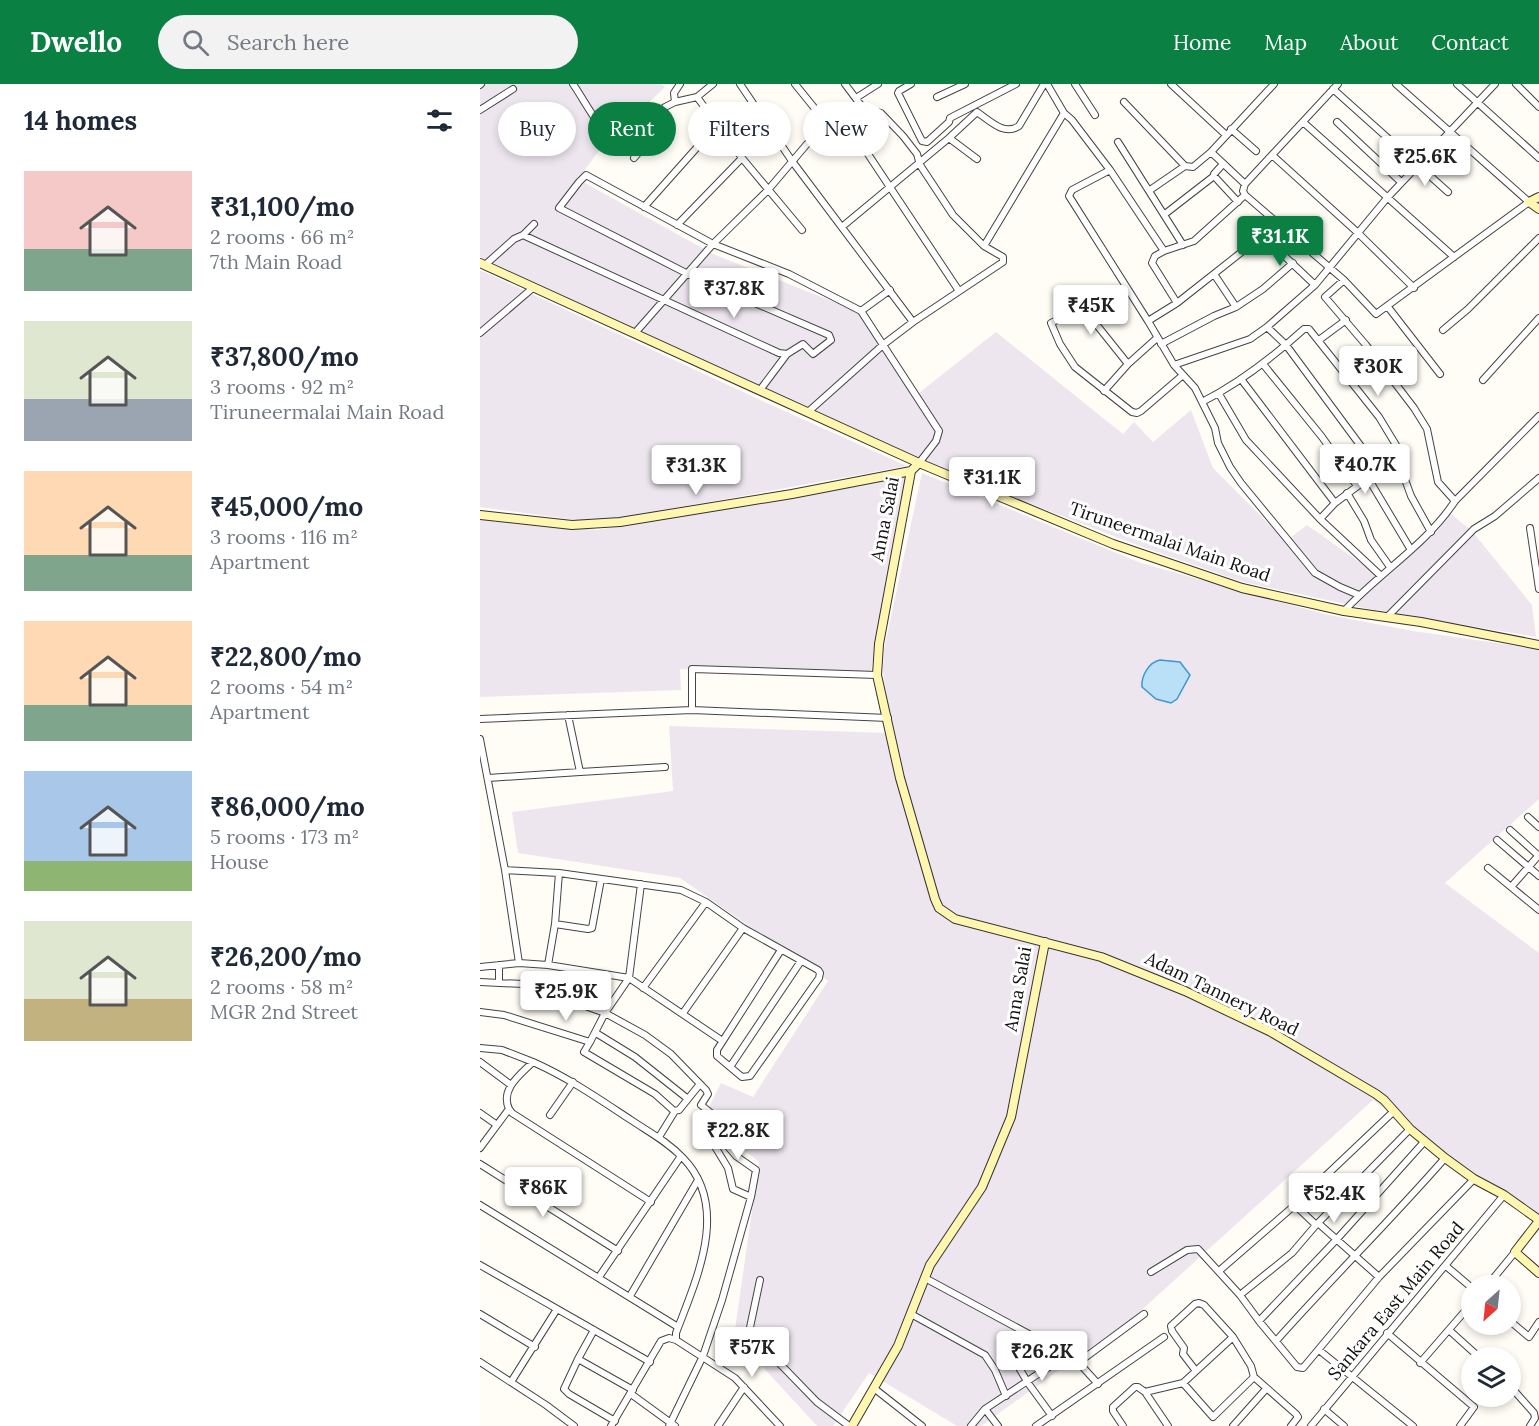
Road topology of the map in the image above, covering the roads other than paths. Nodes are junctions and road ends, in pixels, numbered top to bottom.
1 (573, 84) edge
2 (680, 84) edge
3 (713, 84) edge
4 (740, 84) edge
5 (795, 84) edge
6 (845, 84) edge
7 (878, 84) edge
8 (911, 84) edge
9 (963, 84) edge
10 (1016, 84) edge
11 (1045, 84) edge
12 (1075, 84) edge
13 (1171, 84) edge
14 (1274, 84) edge
15 (1396, 84) edge
16 (1457, 84) edge
17 (1495, 84) edge
18 (1516, 84) edge
19 (1335, 87) edge
20 (513, 89) dead end
21 (697, 97) junction
22 (937, 97) dead end
23 (856, 98) junction
24 (675, 102) joint
25 (701, 102) edge
26 (810, 102) edge
27 (859, 102) edge
28 (1124, 102) dead end
29 (1477, 102) junction
30 (588, 107) edge
31 (1539, 107) edge
32 (480, 110) edge
33 (1064, 113) junction
34 (1095, 115) dead end
35 (1303, 122) junction
36 (1337, 122) dead end
37 (889, 123) edge
38 (1230, 129) junction
39 (1450, 132) junction
40 (1226, 135) junction
41 (949, 138) junction
42 (1118, 142) dead end
43 (803, 149) edge
44 (1256, 151) dead end
45 (1211, 152) junction
46 (1272, 155) junction
47 (689, 156) edge
48 (870, 156) edge
49 (742, 158) joint
50 (1539, 158) edge
51 (976, 159) dead end
52 (792, 161) junction
53 (920, 162) junction
54 (1223, 164) junction
55 (1417, 165) junction
56 (1185, 166) junction
57 (1110, 170) junction
58 (1214, 176) junction
59 (1401, 182) junction
60 (1245, 184) junction
61 (890, 186) junction
62 (768, 190) junction
63 (1150, 190) junction
64 (1448, 192) dead end
65 (1245, 195) junction
66 (1539, 197) edge
67 (1386, 198) junction
68 (1238, 202) junction
69 (1529, 202) junction
70 (644, 207) junction
71 (1539, 209) edge
72 (1165, 214) junction
73 (1272, 219) junction
74 (534, 224) dead end
75 (676, 225) junction
76 (843, 226) junction
77 (802, 230) dead end
78 (1357, 232) junction
79 (1260, 233) junction
80 (523, 235) junction
81 (1539, 238) edge
82 (712, 244) junction
83 (1183, 245) junction
84 (984, 246) junction
85 (1164, 251) junction
86 (1454, 257) junction
87 (1293, 263) junction
88 (482, 264) edge
89 (1329, 267) junction
90 (688, 274) junction
91 (1214, 274) junction
92 (1344, 280) junction
93 (1315, 285) junction
94 (534, 287) junction
95 (1414, 288) junction
96 (890, 290) junction
97 (959, 291) junction
98 (665, 300) junction
99 (1177, 303) junction
100 (1236, 307) junction
101 (1388, 307) junction
102 (861, 311) junction
103 (1539, 318) edge
104 (1346, 320) junction
105 (1148, 321) junction
106 (913, 322) junction
107 (1267, 327) junction
108 (1443, 330) dead end
109 (480, 333) edge
110 (635, 333) junction
111 (1157, 338) junction
112 (1319, 340) junction
113 (884, 344) junction
114 (1161, 344) junction
115 (1286, 345) junction
116 (787, 354) junction
117 (1128, 364) junction
118 (1263, 364) junction
119 (1174, 365) junction
120 (1440, 374) dead end
121 (1183, 375) junction
122 (1241, 379) junction
123 (1483, 380) dead end
124 (760, 390) junction
125 (1104, 391) junction
126 (1219, 394) junction
127 (1202, 402) junction
128 (808, 412) junction
129 (1539, 416) edge
130 (919, 463) junction
131 (911, 471) junction
132 (1539, 477) edge
133 (1368, 478) junction
134 (1357, 486) junction
135 (1347, 493) junction
136 (1455, 501) junction
137 (1335, 503) junction
138 (480, 515) edge
139 (1320, 519) junction
140 (1530, 528) dead end
141 (1431, 532) junction
142 (1411, 550) junction
143 (1390, 567) junction
144 (1381, 576) junction
145 (1539, 589) edge
146 (1359, 595) junction
147 (1344, 610) junction
148 (1388, 617) junction
149 (1539, 645) edge
150 (878, 675) junction
151 (692, 710) junction
152 (568, 715) junction
153 (888, 718) junction
154 (480, 719) edge
155 (480, 739) edge
156 (665, 767) dead end
157 (580, 772) junction
158 (488, 778) junction
159 (1528, 817) dead end
160 (1539, 827) edge
161 (1510, 830) dead end
162 (1497, 840) dead end
163 (1539, 856) edge
164 (1488, 868) dead end
165 (1528, 868) junction
166 (505, 870) junction
167 (559, 873) junction
168 (1539, 876) edge
169 (601, 879) junction
170 (641, 884) junction
171 (1511, 887) junction
172 (706, 902) junction
173 (1539, 910) edge
174 (555, 924) junction
175 (743, 928) junction
176 (1045, 942) junction
177 (781, 950) junction
178 (801, 961) junction
179 (519, 963) junction
180 (499, 965) junction
181 (548, 965) junction
182 (480, 967) edge
183 (629, 978) junction
184 (499, 981) junction
185 (480, 982) edge
186 (643, 988) junction
187 (480, 1012) edge
188 (605, 1012) junction
189 (683, 1013) junction
190 (596, 1033) junction
191 (721, 1040) junction
192 (590, 1042) junction
193 (480, 1048) edge
194 (480, 1062) edge
195 (533, 1062) junction
196 (730, 1067) junction
197 (573, 1082) junction
198 (700, 1084) junction
199 (511, 1085) junction
200 (688, 1099) junction
201 (509, 1109) junction
202 (675, 1111) junction
203 (1394, 1111) junction
204 (480, 1113) edge
205 (550, 1115) dead end
206 (497, 1125) junction
207 (713, 1125) junction
208 (1410, 1130) junction
209 (659, 1137) junction
210 (1424, 1142) junction
211 (480, 1148) edge
212 (681, 1156) junction
213 (1445, 1158) junction
214 (480, 1164) edge
215 (1473, 1179) junction
216 (698, 1180) junction
217 (1504, 1195) junction
218 (751, 1197) junction
219 (651, 1202) junction
220 (480, 1205) edge
221 (1295, 1205) junction
222 (1539, 1221) edge
223 (1317, 1224) junction
224 (1337, 1239) junction
225 (618, 1251) junction
226 (1515, 1252) junction
227 (1354, 1255) junction
228 (480, 1265) edge
229 (1446, 1266) junction
230 (1219, 1271) junction
231 (1151, 1272) dead end
232 (1539, 1273) edge
233 (1496, 1275) edge
234 (599, 1277) junction
235 (1379, 1277) junction
236 (924, 1278) junction
237 (1461, 1279) edge
238 (759, 1280) dead end
239 (630, 1296) junction
240 (1240, 1296) junction
241 (557, 1309) junction
242 (480, 1314) edge
243 (911, 1314) junction
244 (1144, 1314) dead end
245 (1461, 1316) edge
246 (1259, 1322) junction
247 (1539, 1322) edge
248 (678, 1327) junction
249 (594, 1330) junction
250 (1449, 1330) junction
251 (1521, 1330) edge
252 (1387, 1333) junction
253 (1164, 1337) dead end
254 (1233, 1337) junction
255 (676, 1340) junction
256 (1276, 1341) junction
257 (535, 1347) junction
258 (1468, 1347) edge
259 (1319, 1350) junction
260 (1070, 1353) junction
261 (703, 1356) junction
262 (578, 1359) junction
263 (1015, 1361) dead end
264 (480, 1362) edge
265 (650, 1362) junction
266 (1079, 1362) junction
267 (1420, 1363) junction
268 (1196, 1371) junction
269 (1352, 1376) junction
270 (1254, 1377) junction
271 (511, 1382) junction
272 (1028, 1383) junction
273 (1183, 1383) junction
274 (1098, 1384) junction
275 (744, 1386) junction
276 (876, 1389) junction
277 (1266, 1389) junction
278 (632, 1392) junction
279 (1145, 1392) junction
280 (1006, 1396) junction
281 (1521, 1398) edge
282 (985, 1409) junction
283 (1324, 1409) junction
284 (1052, 1416) junction
285 (613, 1423) edge
286 (672, 1425) edge
287 (574, 1426) edge
288 (718, 1426) edge
289 (780, 1426) edge
290 (851, 1426) edge
291 (922, 1426) edge
292 (971, 1426) edge
293 (998, 1426) edge
294 (1036, 1426) edge
295 (1123, 1426) edge
296 (1168, 1426) edge
297 (1233, 1426) edge
298 (1291, 1426) edge
299 (1311, 1426) edge
300 (1344, 1426) edge
301 (1413, 1426) edge
302 (1460, 1426) edge
303 (1530, 1426) edge

1 - 30 street
2 - 24 street
3 - 21 street
4 - 52 street
5 - 26 street
6 - 23 street
7 - 23 street
8 - 10 street
9 - 22 street
11 - 33 street
11 - 41 street
12 - 34 street
13 - 40 street
14 - 38 street
15 - 39 street
16 - 29 street
17 - 29 street
18 - 31 street
19 - 35 street
19 - 55 street
20 - 32 street
21 - 24 street
21 - 25 street
23 - 27 street
28 - 56 street
29 - 39 street
29 - 50 street
33 - 57 street
33 - 84 street
35 - 46 street
35 - 67 street
36 - 59 street
37 - 53 street
38 - 40 street
38 - 44 street
39 - 55 street
39 - 69 street
40 - 45 street
41 - 51 street
41 - 53 street
42 - 63 street
43 - 52 street
45 - 54 street
45 - 56 street
46 - 60 street
46 - 78 street
47 - 70 street
48 - 61 street
49 - 62 street
49 - 75 street
52 - 62 street
52 - 76 street
53 - 61 street
53 - 84 street
54 - 58 street
54 - 60 street
55 - 59 street
55 - 64 street
56 - 63 street
57 - 85 street
57 - 105 street
58 - 68 street
58 - 72 street
59 - 67 street
60 - 65 street
61 - 76 street
61 - 97 street
62 - 77 street
62 - 82 street
63 - 72 street
65 - 68 street
65 - 73 street
66 - 69 street
67 - 78 street
67 - 86 street
68 - 83 street
69 - 71 street
69 - 86 street
70 - 75 street
70 - 90 street
72 - 83 street
73 - 79 street
73 - 89 street
74 - 80 street
75 - 82 street
76 - 96 street
78 - 89 street
78 - 95 street
79 - 87 street
79 - 91 street
80 - 88 street
80 - 98 street
81 - 108 street
82 - 90 street
82 - 102 street
83 - 85 street
84 - 97 street
85 - 99 street
86 - 95 street
87 - 93 street
87 - 100 street
88 - 94 street, Tiruneermalai Main Road
89 - 92 street
89 - 93 street
90 - 98 street
90 - 116 street
91 - 99 street
91 - 100 street
92 - 101 street
92 - 104 street
93 - 107 street
94 - 109 street
94 - 110 street, Tiruneermalai Main Road
95 - 101 street
96 - 102 street
96 - 106 street
97 - 106 street
98 - 110 street
98 - 116 street
99 - 105 street
100 - 114 street
101 - 120 street
102 - 113 street
103 - 123 street
104 - 112 street
104 - 136 street
105 - 111 street
106 - 113 street
107 - 115 street
107 - 119 street
110 - 124 street, Tiruneermalai Main Road
111 - 114 street
111 - 117 street
112 - 115 street
112 - 141 street
113 - 128 street
113 - 130 street
114 - 119 street
115 - 118 street
115 - 133 street
116 - 124 street
117 - 125 street
117 - 125 street
118 - 122 street
118 - 134 street
119 - 121 street
121 - 125 street
121 - 127 street
122 - 126 street
122 - 137 street
124 - 128 street, Tiruneermalai Main Road
126 - 127 street
126 - 139 street
127 - 146 street
128 - 130 street, Tiruneermalai Main Road
129 - 136 street
130 - 131 street, Anna Salai
130 - 147 street, Tiruneermalai Main Road
131 - 138 street
131 - 150 street, Anna Salai
132 - 148 street
133 - 134 street
133 - 142 street
134 - 135 street
135 - 137 street
135 - 143 street
136 - 141 street
137 - 139 street
139 - 144 street
140 - 145 street
141 - 142 street
142 - 143 street
143 - 144 street
144 - 146 street
146 - 147 street
147 - 148 street, Tiruneermalai Main Road
148 - 149 street, Tiruneermalai Main Road
150 - 151 street
150 - 153 street, Anna Salai
151 - 152 street
151 - 153 street
152 - 154 street
152 - 157 street
153 - 176 street, Anna Salai
155 - 158 street
156 - 157 street
157 - 158 street
158 - 166 street
159 - 160 street
161 - 163 street
162 - 165 street
163 - 165 street
164 - 171 street
165 - 168 street
165 - 171 street
166 - 167 street
166 - 179 street
167 - 169 street
167 - 174 street
169 - 170 street
169 - 174 street
170 - 172 street
170 - 183 street
171 - 173 street
172 - 175 street
172 - 186 street
174 - 181 street
175 - 177 street
175 - 189 street
176 - 203 street, Adam Tannery Road
176 - 236 street, Anna Salai
177 - 178 street
177 - 191 street
178 - 196 street
178 - 196 street
179 - 180 street
179 - 181 street
180 - 182 street
180 - 184 street
181 - 183 street
183 - 186 street
183 - 188 street
184 - 185 street
184 - 188 street
186 - 189 street
187 - 192 street
188 - 190 street
188 - 198 street
189 - 191 street
190 - 192 street
190 - 200 street
191 - 196 street
192 - 202 street
193 - 195 street
194 - 199 street
195 - 197 street
195 - 199 street
197 - 205 street
197 - 209 street
198 - 200 street
198 - 207 street
199 - 201 street
200 - 202 street
201 - 206 street
201 - 219 street
202 - 209 street
203 - 208 street, Adam Tannery Road
203 - 221 street
204 - 206 street
206 - 211 street
207 - 218 street
207 - 218 street
208 - 210 street, Adam Tannery Road
208 - 223 street
209 - 212 street
210 - 213 street, Adam Tannery Road
210 - 224 street
212 - 216 street
212 - 219 street
213 - 215 street, Adam Tannery Road
213 - 227 street
214 - 225 street
215 - 217 street, Adam Tannery Road
215 - 235 street
216 - 239 street
216 - 248 street
217 - 222 street, Adam Tannery Road
217 - 229 street, Sankara East Main Road
218 - 261 street
219 - 225 street
220 - 234 street
221 - 223 street
221 - 230 street
222 - 226 street
223 - 224 street
223 - 240 street
224 - 227 street
224 - 246 street
225 - 234 street
226 - 232 street
226 - 233 street
227 - 235 street
227 - 256 street
228 - 241 street
229 - 237 street
229 - 252 street, Sankara East Main Road
230 - 231 street
230 - 240 street
234 - 239 street
235 - 259 street
236 - 243 street, Anna Salai
236 - 260 street
238 - 290 street
239 - 248 street
240 - 246 street
241 - 249 street
241 - 257 street
242 - 257 street
243 - 276 street, Anna Salai
243 - 280 street
244 - 266 street
245 - 250 street
246 - 256 street
247 - 251 street
248 - 255 street
249 - 262 street
249 - 265 street
250 - 258 street
250 - 267 street
252 - 267 street
252 - 269 street, Sankara East Main Road
253 - 274 street
254 - 268 street
254 - 268 street
254 - 270 street
255 - 261 street
255 - 265 street
256 - 259 street
257 - 271 street
259 - 269 street
260 - 266 street
260 - 272 street
261 - 275 street
261 - 286 street
262 - 278 street
262 - 285 street
263 - 272 street
264 - 271 street
265 - 278 street
266 - 274 street
267 - 302 street
268 - 273 street
269 - 283 street, Sankara East Main Road
269 - 301 street
270 - 273 street
270 - 277 street
271 - 287 street
272 - 280 street
272 - 284 street
273 - 279 street
274 - 284 street
275 - 288 street
275 - 289 street
276 - 290 street, Anna Salai
276 - 291 street
277 - 297 street
277 - 298 street
278 - 285 street
278 - 286 street
279 - 295 street
279 - 296 street
280 - 282 street
281 - 303 street
282 - 292 street
282 - 293 street
283 - 299 street, Sankara East Main Road
283 - 300 street
284 - 294 street

